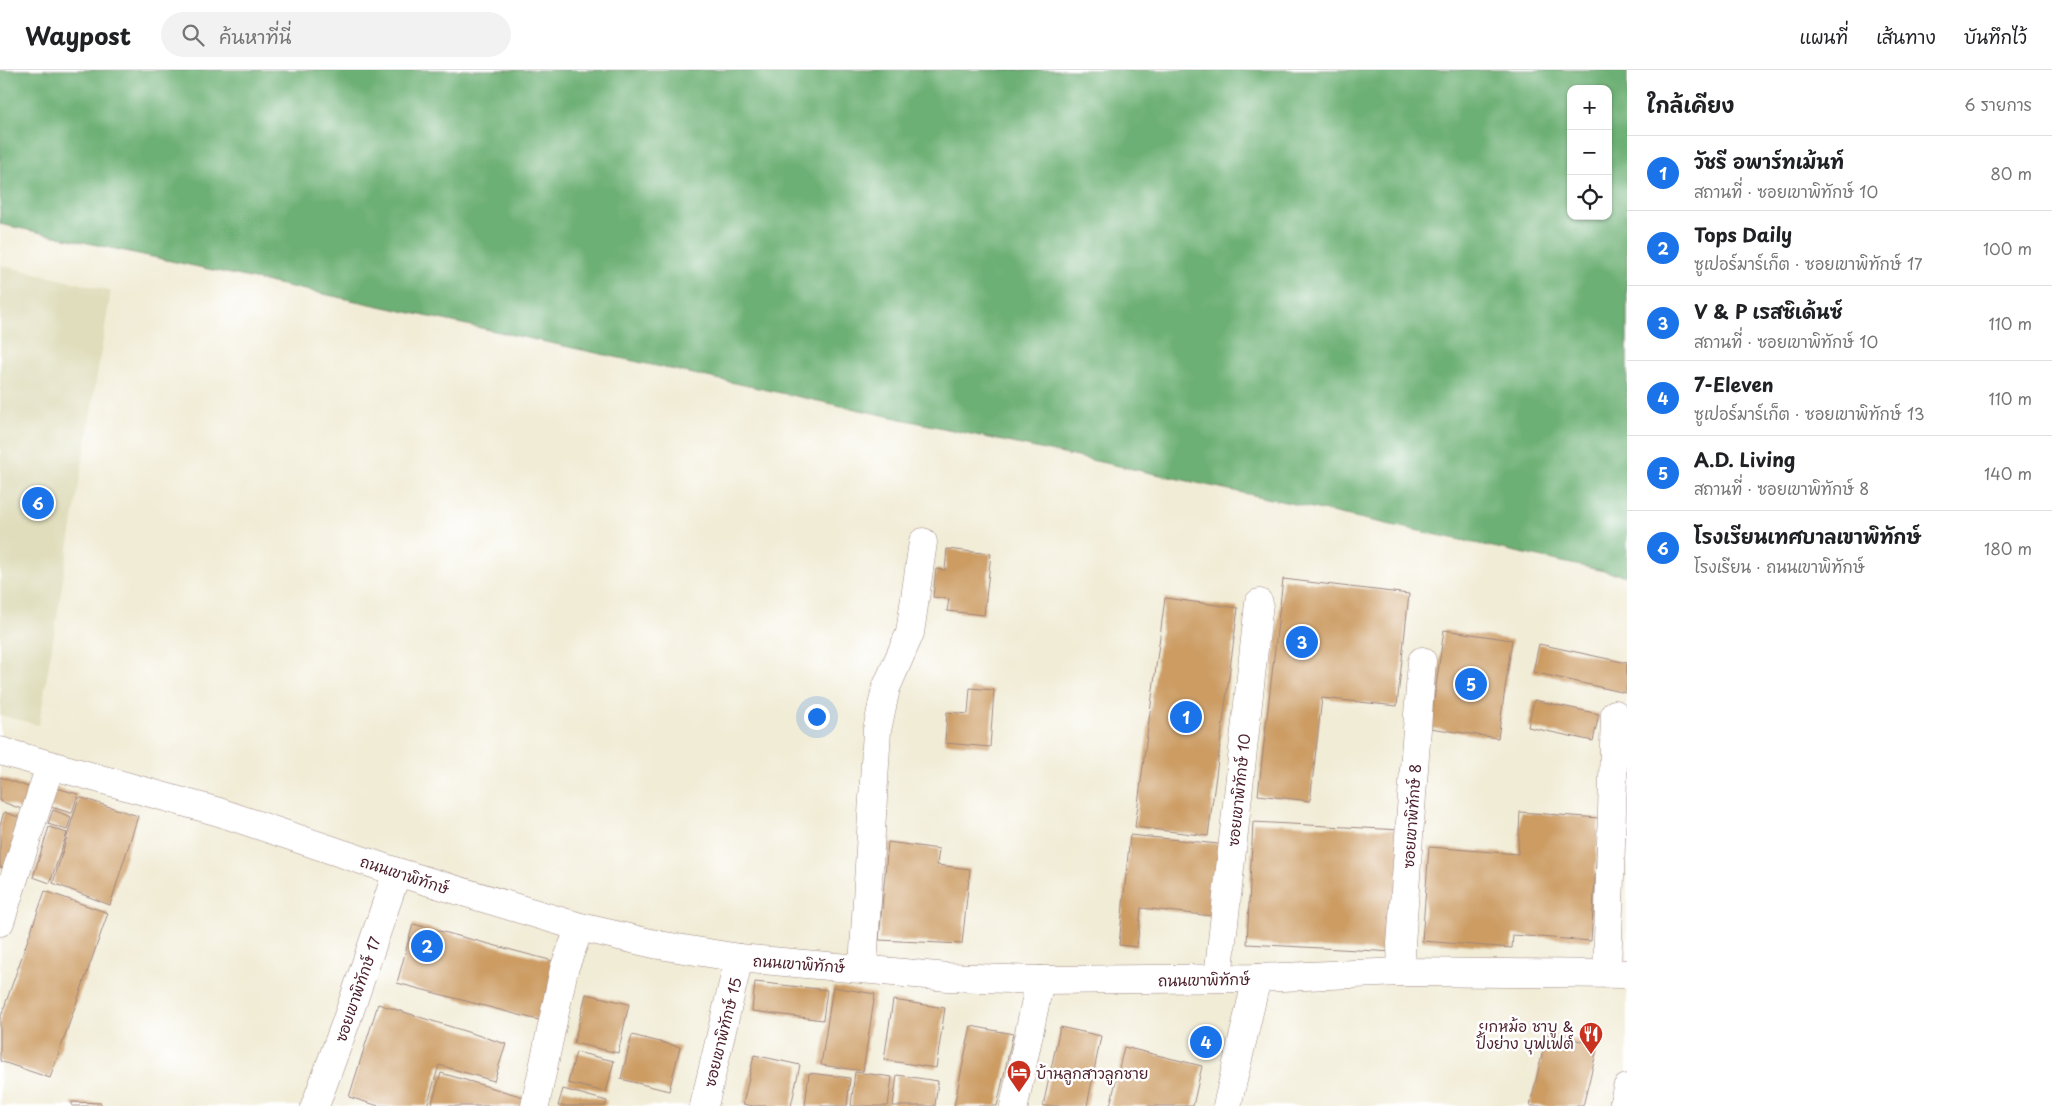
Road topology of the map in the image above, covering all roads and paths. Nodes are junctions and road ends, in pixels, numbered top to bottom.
1 (923, 542) dead end
2 (1259, 603) dead end
3 (1422, 661) dead end
4 (1615, 714) dead end
5 (0, 751) edge
6 (50, 766) junction
7 (397, 872) junction
8 (0, 922) edge
9 (580, 927) junction
10 (739, 958) junction
11 (863, 968) junction
12 (1402, 972) junction
13 (1617, 973) edge
14 (1218, 978) junction
15 (1257, 978) junction
16 (1040, 980) junction
17 (1627, 1088) edge
18 (315, 1106) edge
19 (535, 1106) edge
20 (704, 1106) edge
21 (1014, 1106) edge
22 (1227, 1106) edge
23 (1623, 1106) edge

1 - 11 street
2 - 14 street, ซอยเขาพิทักษ์ 10
3 - 12 street, ซอยเขาพิทักษ์ 8
4 - 13 street
5 - 6 street, ถนนเขาพิทักษ์
6 - 7 street, ถนนเขาพิทักษ์
6 - 8 street
7 - 9 street, ถนนเขาพิทักษ์
7 - 18 street, ซอยเขาพิทักษ์ 17
9 - 10 street, ถนนเขาพิทักษ์
9 - 19 street
10 - 11 street, ถนนเขาพิทักษ์
10 - 20 street, ซอยเขาพิทักษ์ 15
11 - 16 street, ถนนเขาพิทักษ์
12 - 13 street, ถนนเขาพิทักษ์
12 - 15 street, ถนนเขาพิทักษ์
14 - 15 street, ถนนเขาพิทักษ์
14 - 16 street, ถนนเขาพิทักษ์
15 - 22 street
16 - 21 street
17 - 23 street

